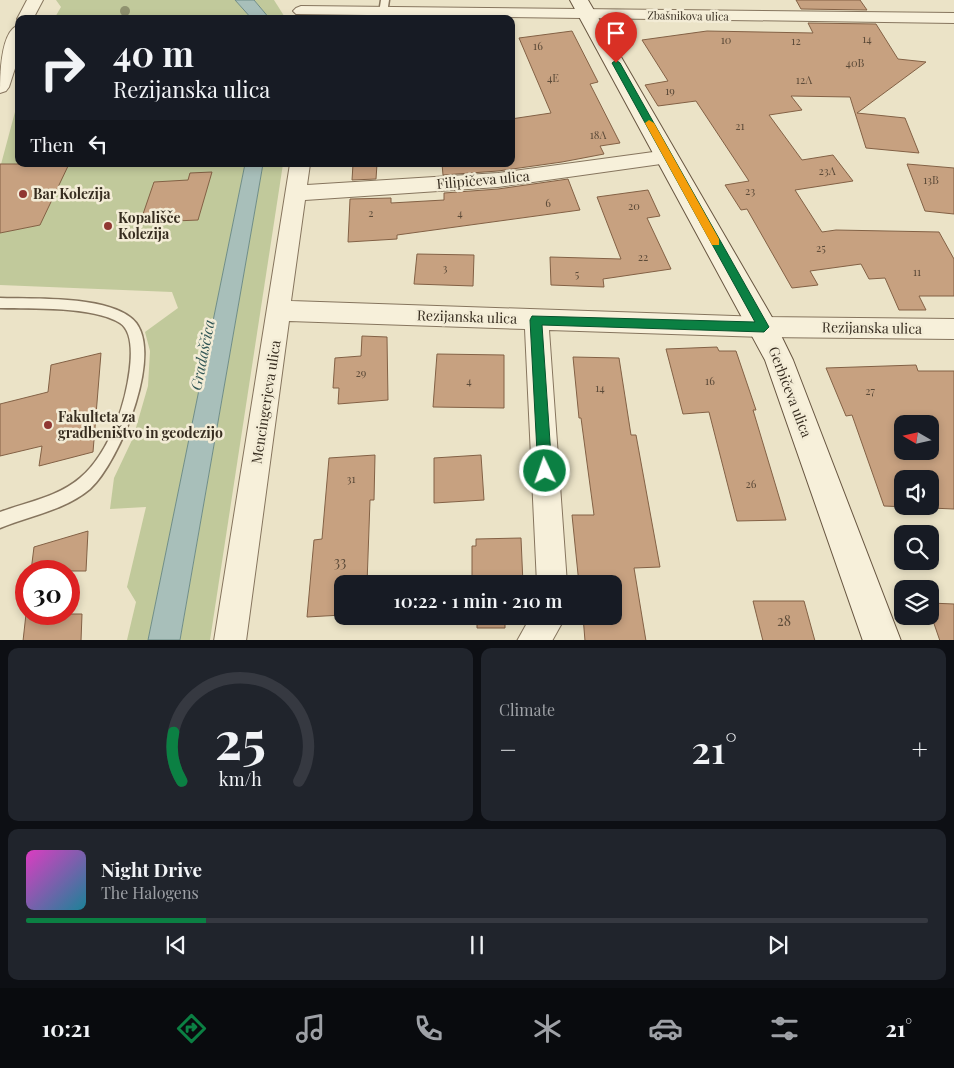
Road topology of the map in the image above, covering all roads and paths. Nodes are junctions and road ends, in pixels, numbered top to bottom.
1 (35, 0) edge
2 (722, 0) edge
3 (384, 6) edge
4 (584, 8) edge
5 (298, 10) edge
6 (27, 15) edge
7 (405, 15) edge
8 (429, 15) edge
9 (725, 17) junction
10 (954, 18) edge
11 (11, 37) edge
12 (0, 87) edge
13 (668, 157) junction
14 (300, 167) edge
15 (297, 193) junction
16 (0, 303) edge
17 (280, 311) junction
18 (536, 320) junction
19 (764, 327) junction
20 (954, 329) edge
21 (0, 520) edge
22 (551, 575) edge
23 (544, 625) edge
24 (230, 640) edge
25 (533, 640) edge
26 (882, 640) edge

1 - 6 street
2 - 9 street
3 - 5 street, Zbašnikova ulica
3 - 7 street, Zbašnikova ulica
4 - 8 street, Zbašnikova ulica
4 - 9 street, Zbašnikova ulica
4 - 13 street, Gerbičeva ulica
9 - 10 street, Zbašnikova ulica
11 - 12 street
13 - 15 street, Filipičeva ulica
13 - 19 street, Gerbičeva ulica
14 - 15 street, Mencingerjeva ulica
15 - 17 street, Mencingerjeva ulica
16 - 21 lane
17 - 18 street, Rezijanska ulica
17 - 24 street, Mencingerjeva ulica
18 - 19 street, Rezijanska ulica
18 - 22 street
19 - 20 street, Rezijanska ulica
19 - 26 street, Gerbičeva ulica
23 - 25 street

